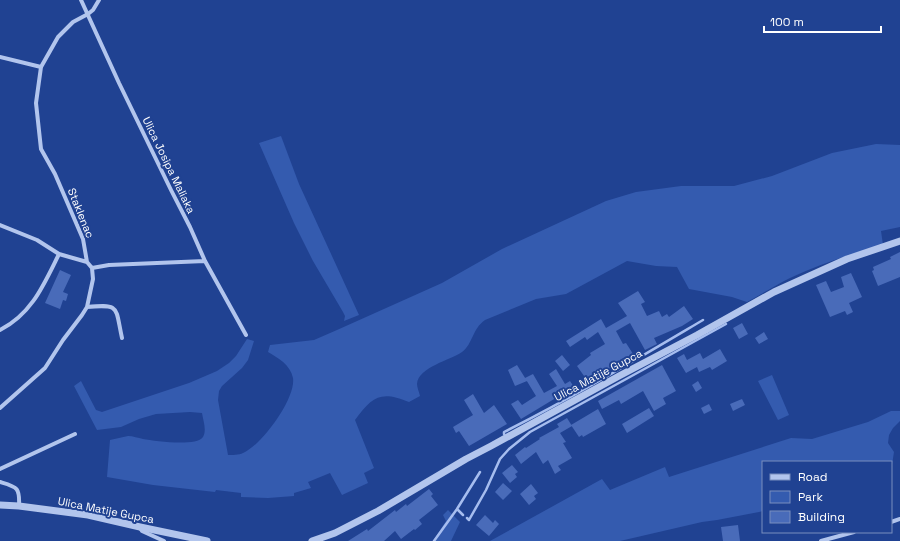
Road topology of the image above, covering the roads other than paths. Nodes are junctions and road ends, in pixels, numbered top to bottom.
1 (81, 0) edge
2 (99, 0) edge
3 (88, 14) junction
4 (0, 57) edge
5 (41, 67) junction
6 (0, 225) edge
7 (900, 241) edge
8 (59, 254) junction
9 (206, 261) junction
10 (87, 262) junction
11 (92, 268) junction
12 (87, 307) junction
13 (0, 330) edge
14 (246, 335) dead end
15 (122, 338) dead end
16 (0, 408) edge
17 (75, 434) dead end
18 (0, 469) edge
19 (0, 482) edge
20 (0, 505) edge
21 (19, 506) junction
22 (140, 528) junction
23 (850, 533) edge
24 (164, 541) edge
25 (207, 541) edge
26 (312, 541) edge
27 (821, 541) edge

1 - 3 street, Ulica Josipa Maliaka
2 - 3 street
3 - 5 street, Staklenac
3 - 9 street, Ulica Josipa Maliaka
4 - 5 street
5 - 10 street, Staklenac
6 - 8 street
7 - 26 street, Ulica Matije Gupca
8 - 10 street
8 - 13 street
9 - 11 street
9 - 14 street, Ulica Josipa Maliaka
10 - 11 street, Staklenac
11 - 12 street
12 - 15 street
12 - 16 street
17 - 18 street
19 - 21 street
20 - 21 street, Ulica Matije Gupca
21 - 22 street, Ulica Matije Gupca
22 - 24 street
22 - 25 street, Ulica Matije Gupca
23 - 27 street

